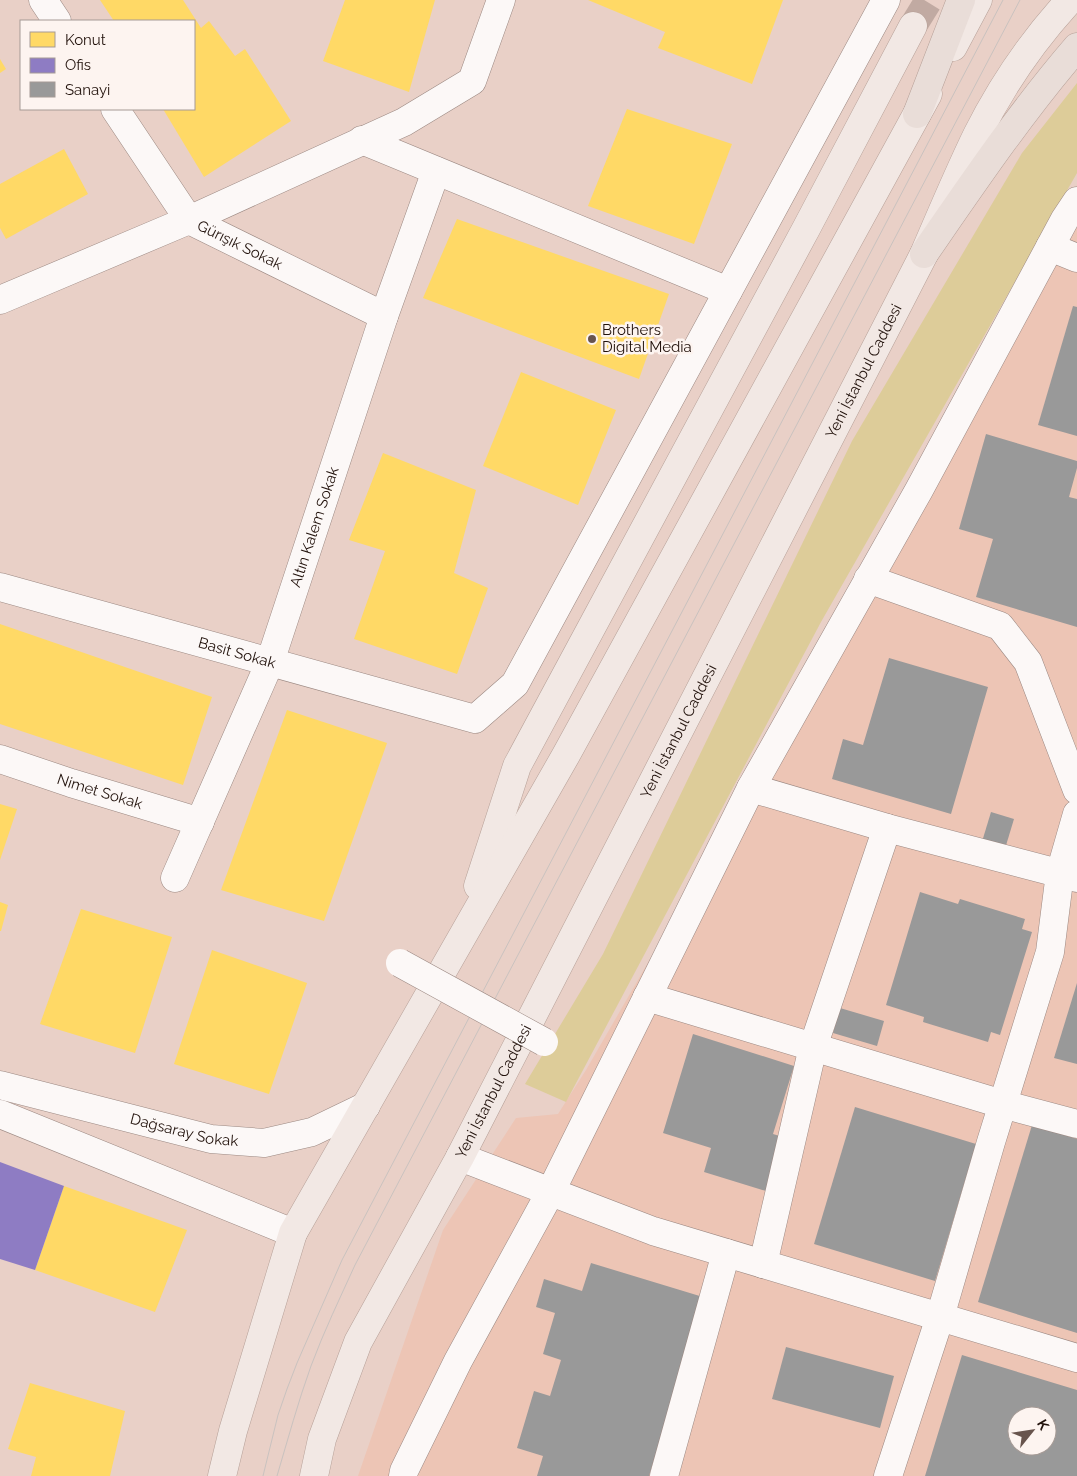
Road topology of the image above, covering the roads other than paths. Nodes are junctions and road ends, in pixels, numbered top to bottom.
1 (43, 0) edge
2 (501, 0) edge
3 (886, 0) edge
4 (961, 0) edge
5 (978, 0) edge
6 (1070, 0) edge
7 (56, 20) edge
8 (914, 26) tunnel mouth
9 (1077, 46) edge
10 (116, 110) edge
11 (917, 114) junction
12 (362, 140) junction
13 (436, 171) junction
14 (1077, 201) edge
15 (189, 220) junction
16 (1050, 247) junction
17 (924, 254) junction
18 (1077, 258) edge
19 (728, 291) junction
20 (0, 300) edge
21 (384, 316) junction
22 (868, 579) junction
23 (0, 587) edge
24 (270, 662) junction
25 (0, 759) edge
26 (751, 788) junction
27 (1077, 790) edge
28 (1077, 814) edge
29 (200, 822) junction
30 (887, 828) junction
31 (1068, 876) edge
32 (175, 878) dead end
33 (460, 941) junction
34 (400, 963) dead end
35 (647, 998) junction
36 (544, 1042) dead end
37 (812, 1047) junction
38 (0, 1085) edge
39 (1002, 1104) junction
40 (366, 1106) junction
41 (0, 1114) edge
42 (1077, 1124) edge
43 (460, 1157) junction
44 (551, 1191) junction
45 (293, 1233) junction
46 (726, 1253) junction
47 (763, 1264) junction
48 (940, 1317) junction
49 (1077, 1358) edge
50 (222, 1475) edge
51 (314, 1476) edge
52 (403, 1476) edge
53 (664, 1476) edge
54 (888, 1476) edge

1 - 7 street
2 - 12 street
3 - 19 street
4 - 11 highway
5 - 11 main road
6 - 17 main road, Yeni İstanbul Caddesi
8 - 33 main road
9 - 17 highway
10 - 15 street, Gürışık Sokak
11 - 33 main road
12 - 13 street
12 - 15 street
13 - 19 street
13 - 21 street, Altın Kalem Sokak
14 - 16 street
15 - 20 street
15 - 21 street, Gürışık Sokak
16 - 18 street
16 - 22 street
17 - 43 main road, Yeni İstanbul Caddesi
19 - 24 street, Basit Sokak
21 - 24 street, Altın Kalem Sokak
22 - 26 street
22 - 27 street
23 - 24 street, Basit Sokak
24 - 29 street, Altın Kalem Sokak
25 - 29 street, Nimet Sokak
26 - 30 street
26 - 35 street
28 - 31 street
29 - 32 street, Altın Kalem Sokak
30 - 31 street
30 - 37 street
31 - 39 street
33 - 40 main road
34 - 36 street, bridge
35 - 37 street
35 - 44 street
37 - 39 street
37 - 47 street
38 - 40 street, Dağsaray Sokak
39 - 42 street
39 - 48 street
40 - 45 main road
41 - 45 street
43 - 44 street
43 - 51 main road, Yeni İstanbul Caddesi
44 - 46 street
44 - 52 street
45 - 50 main road
46 - 47 street
46 - 53 street
47 - 48 street
48 - 49 street
48 - 54 street

